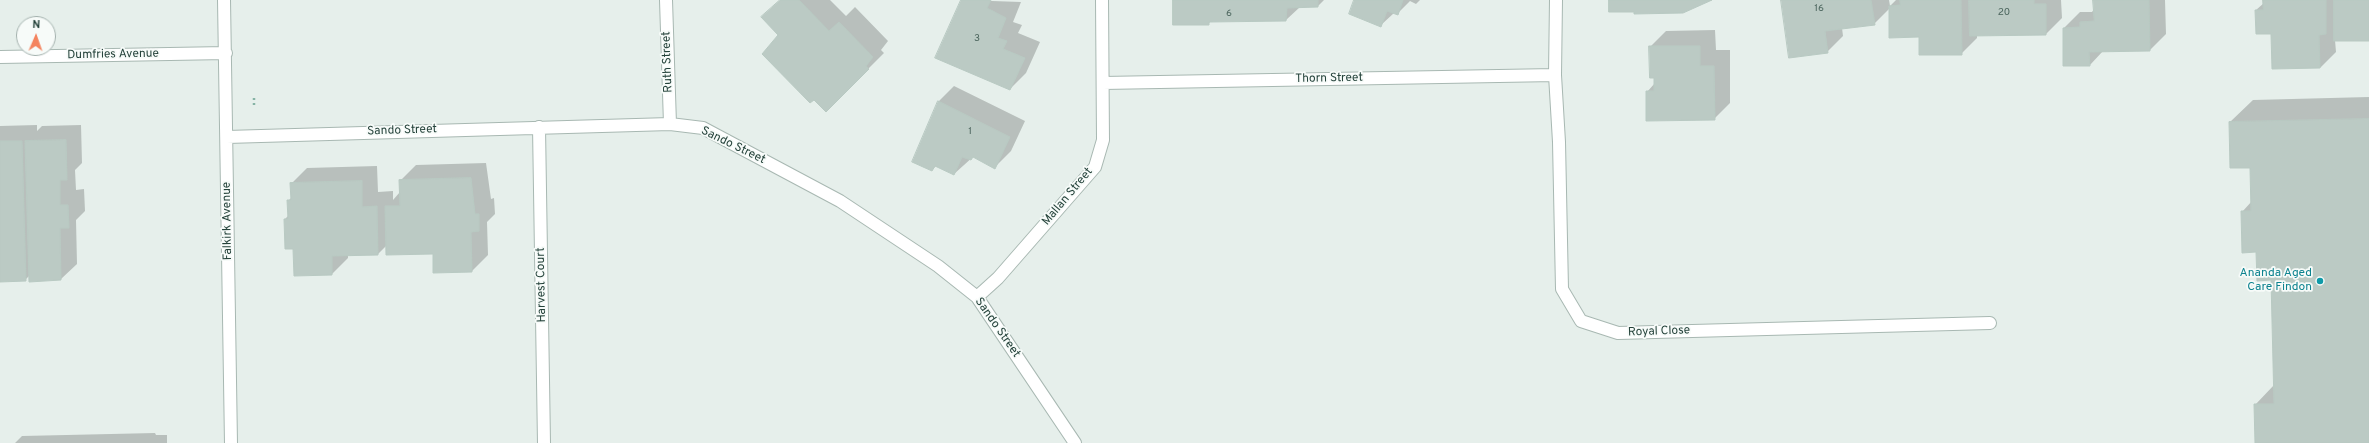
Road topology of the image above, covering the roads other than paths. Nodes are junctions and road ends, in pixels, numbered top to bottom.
1 (224, 0) edge
2 (666, 0) edge
3 (1102, 0) edge
4 (1556, 0) edge
5 (226, 53) junction
6 (0, 57) edge
7 (1556, 75) junction
8 (1103, 83) junction
9 (670, 124) junction
10 (539, 127) junction
11 (227, 137) junction
12 (977, 297) junction
13 (1990, 323) dead end
14 (231, 443) edge
15 (544, 443) edge
16 (1075, 443) edge

1 - 5 street, Falkirk Avenue
2 - 9 street, Ruth Street
3 - 8 street, Mallan Street
4 - 7 street, Royal Close
5 - 6 street, Dumfries Avenue
5 - 11 street, Falkirk Avenue
7 - 8 street, Thorn Street
7 - 13 street, Royal Close
8 - 12 street, Mallan Street
9 - 10 street, Sando Street
9 - 12 street, Sando Street
10 - 11 street, Sando Street
10 - 15 street, Harvest Court
11 - 14 street, Falkirk Avenue
12 - 16 street, Sando Street

